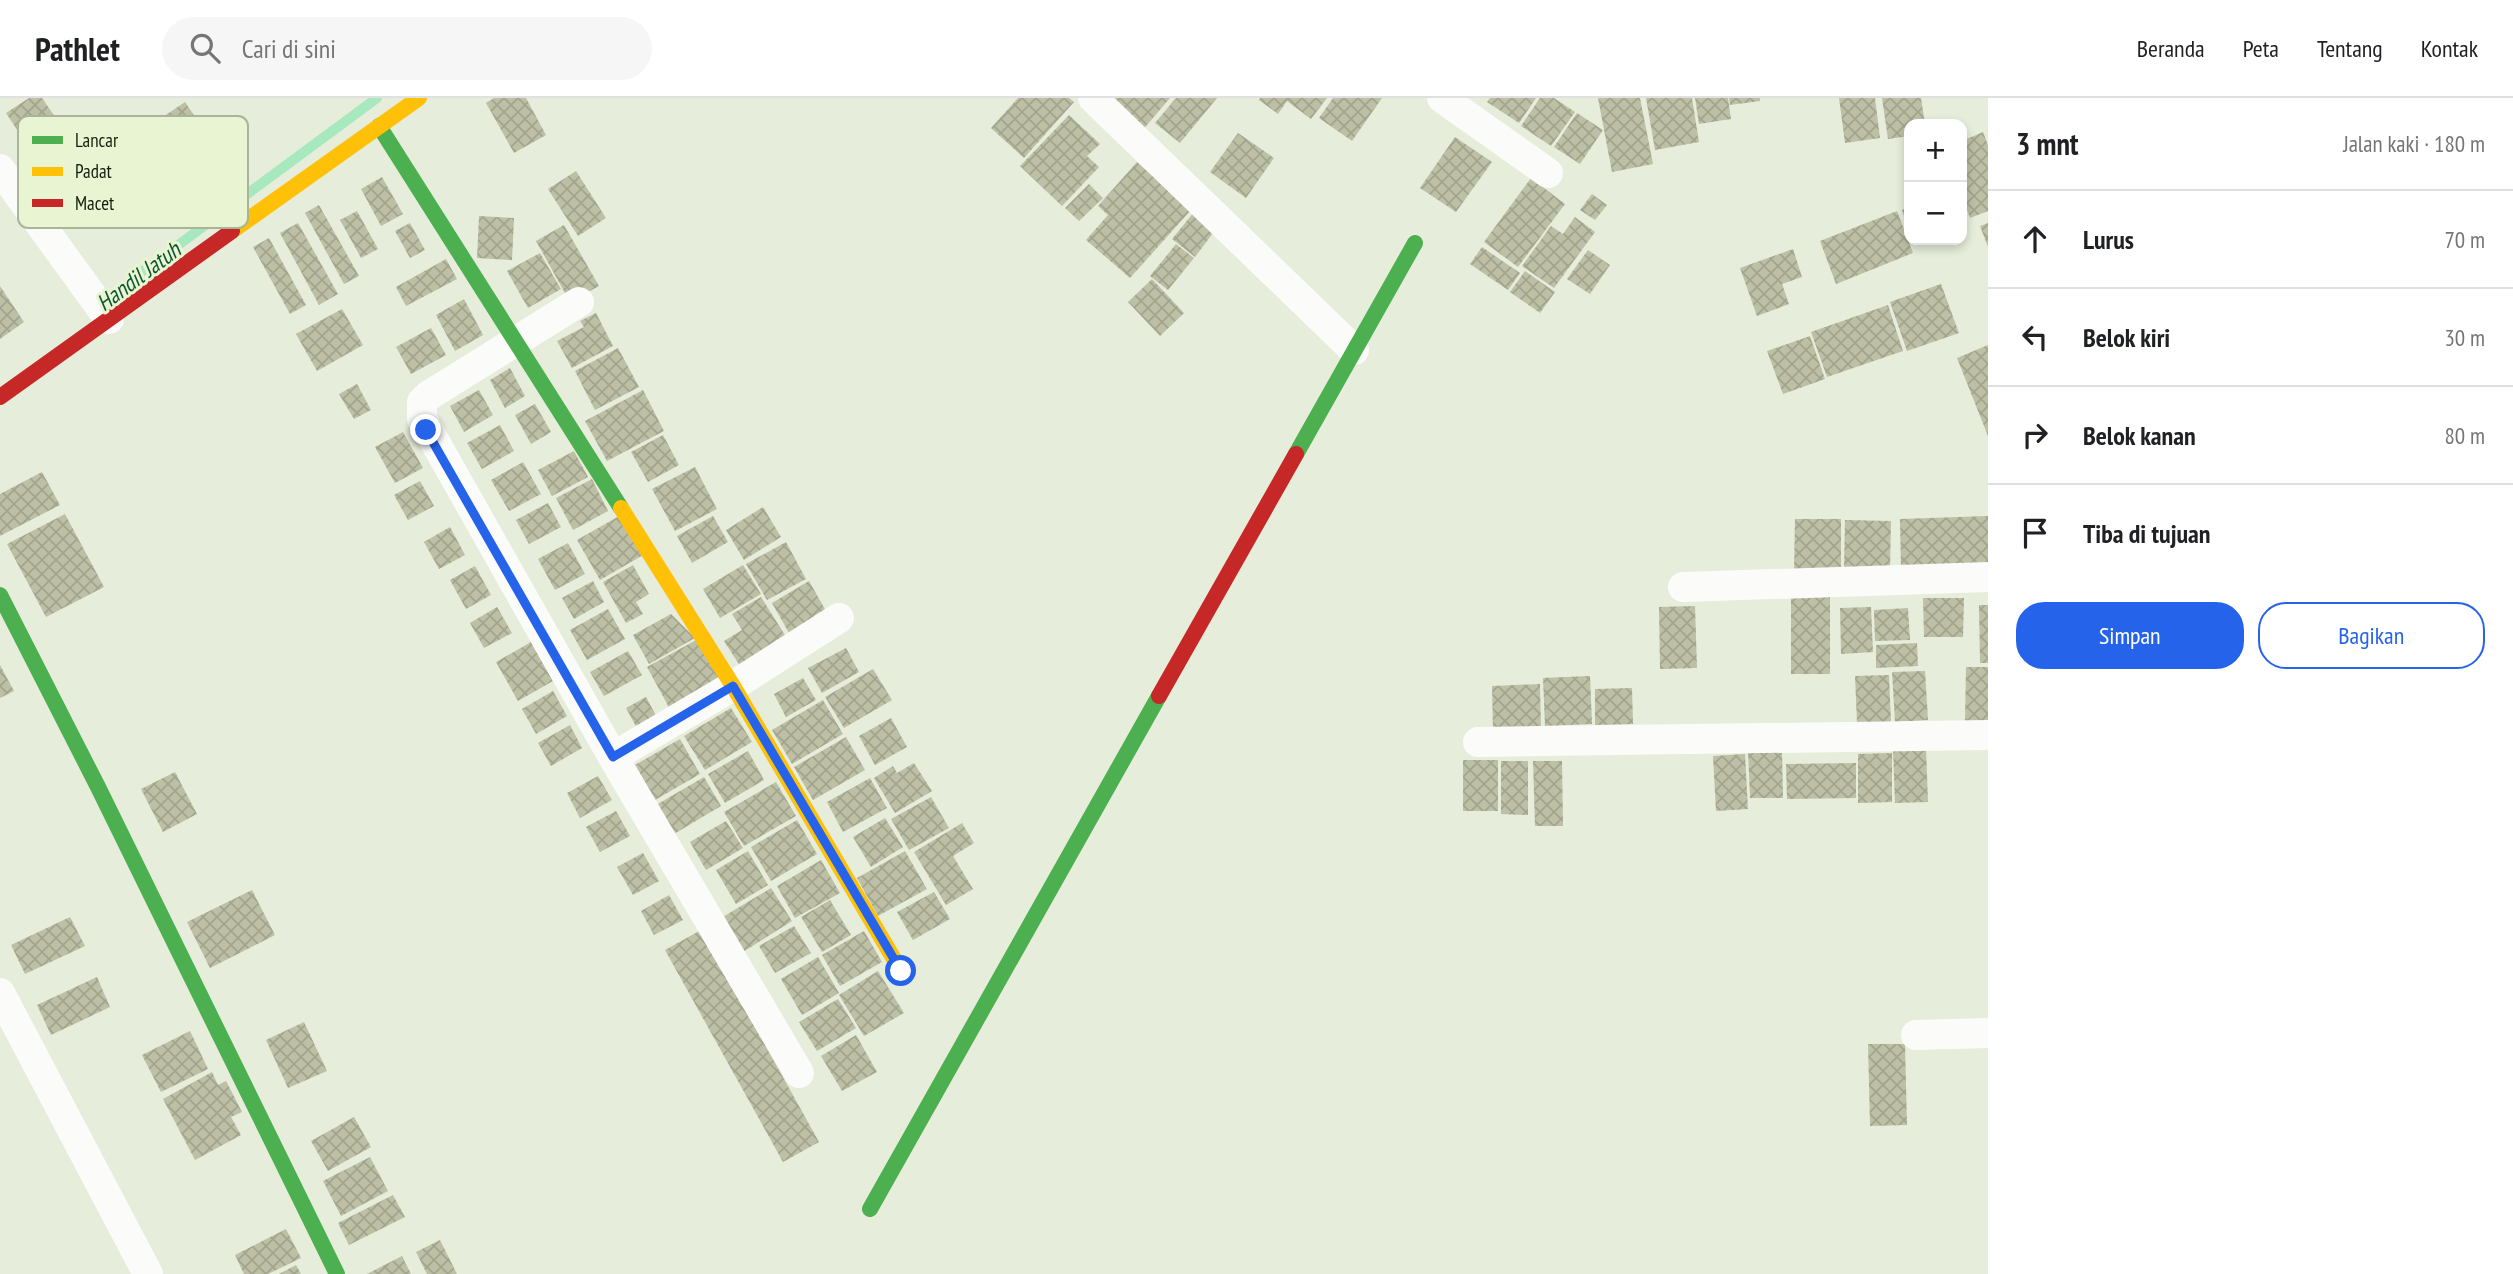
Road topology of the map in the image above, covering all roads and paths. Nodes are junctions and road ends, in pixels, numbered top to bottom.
1 (419, 98) edge
2 (1093, 98) edge
3 (1442, 98) edge
4 (379, 127) junction
5 (0, 170) edge
6 (1548, 173) dead end
7 (18, 195) edge
8 (248, 221) edge
9 (42, 228) edge
10 (238, 228) edge
11 (1415, 243) dead end
12 (579, 302) dead end
13 (109, 320) junction
14 (516, 340) junction
15 (1354, 350) junction
16 (0, 397) edge
17 (1988, 577) edge
18 (1684, 587) dead end
19 (0, 595) edge
20 (839, 618) dead end
21 (733, 686) junction
22 (1988, 735) edge
23 (1478, 742) dead end
24 (613, 757) junction
25 (901, 971) dead end
26 (0, 993) edge
27 (1988, 1033) edge
28 (1916, 1035) dead end
29 (799, 1073) dead end
30 (870, 1209) dead end
31 (148, 1274) edge
32 (337, 1274) edge

1 - 4 street
2 - 15 street
3 - 6 street
4 - 8 street
4 - 14 street
5 - 7 street
9 - 13 street
10 - 13 street
11 - 15 street
12 - 14 street
13 - 16 street
14 - 21 street
14 - 24 street
15 - 30 street
17 - 18 street
19 - 32 street
20 - 21 street
21 - 24 street
21 - 25 street
22 - 23 street
24 - 29 street
26 - 31 street
27 - 28 street

